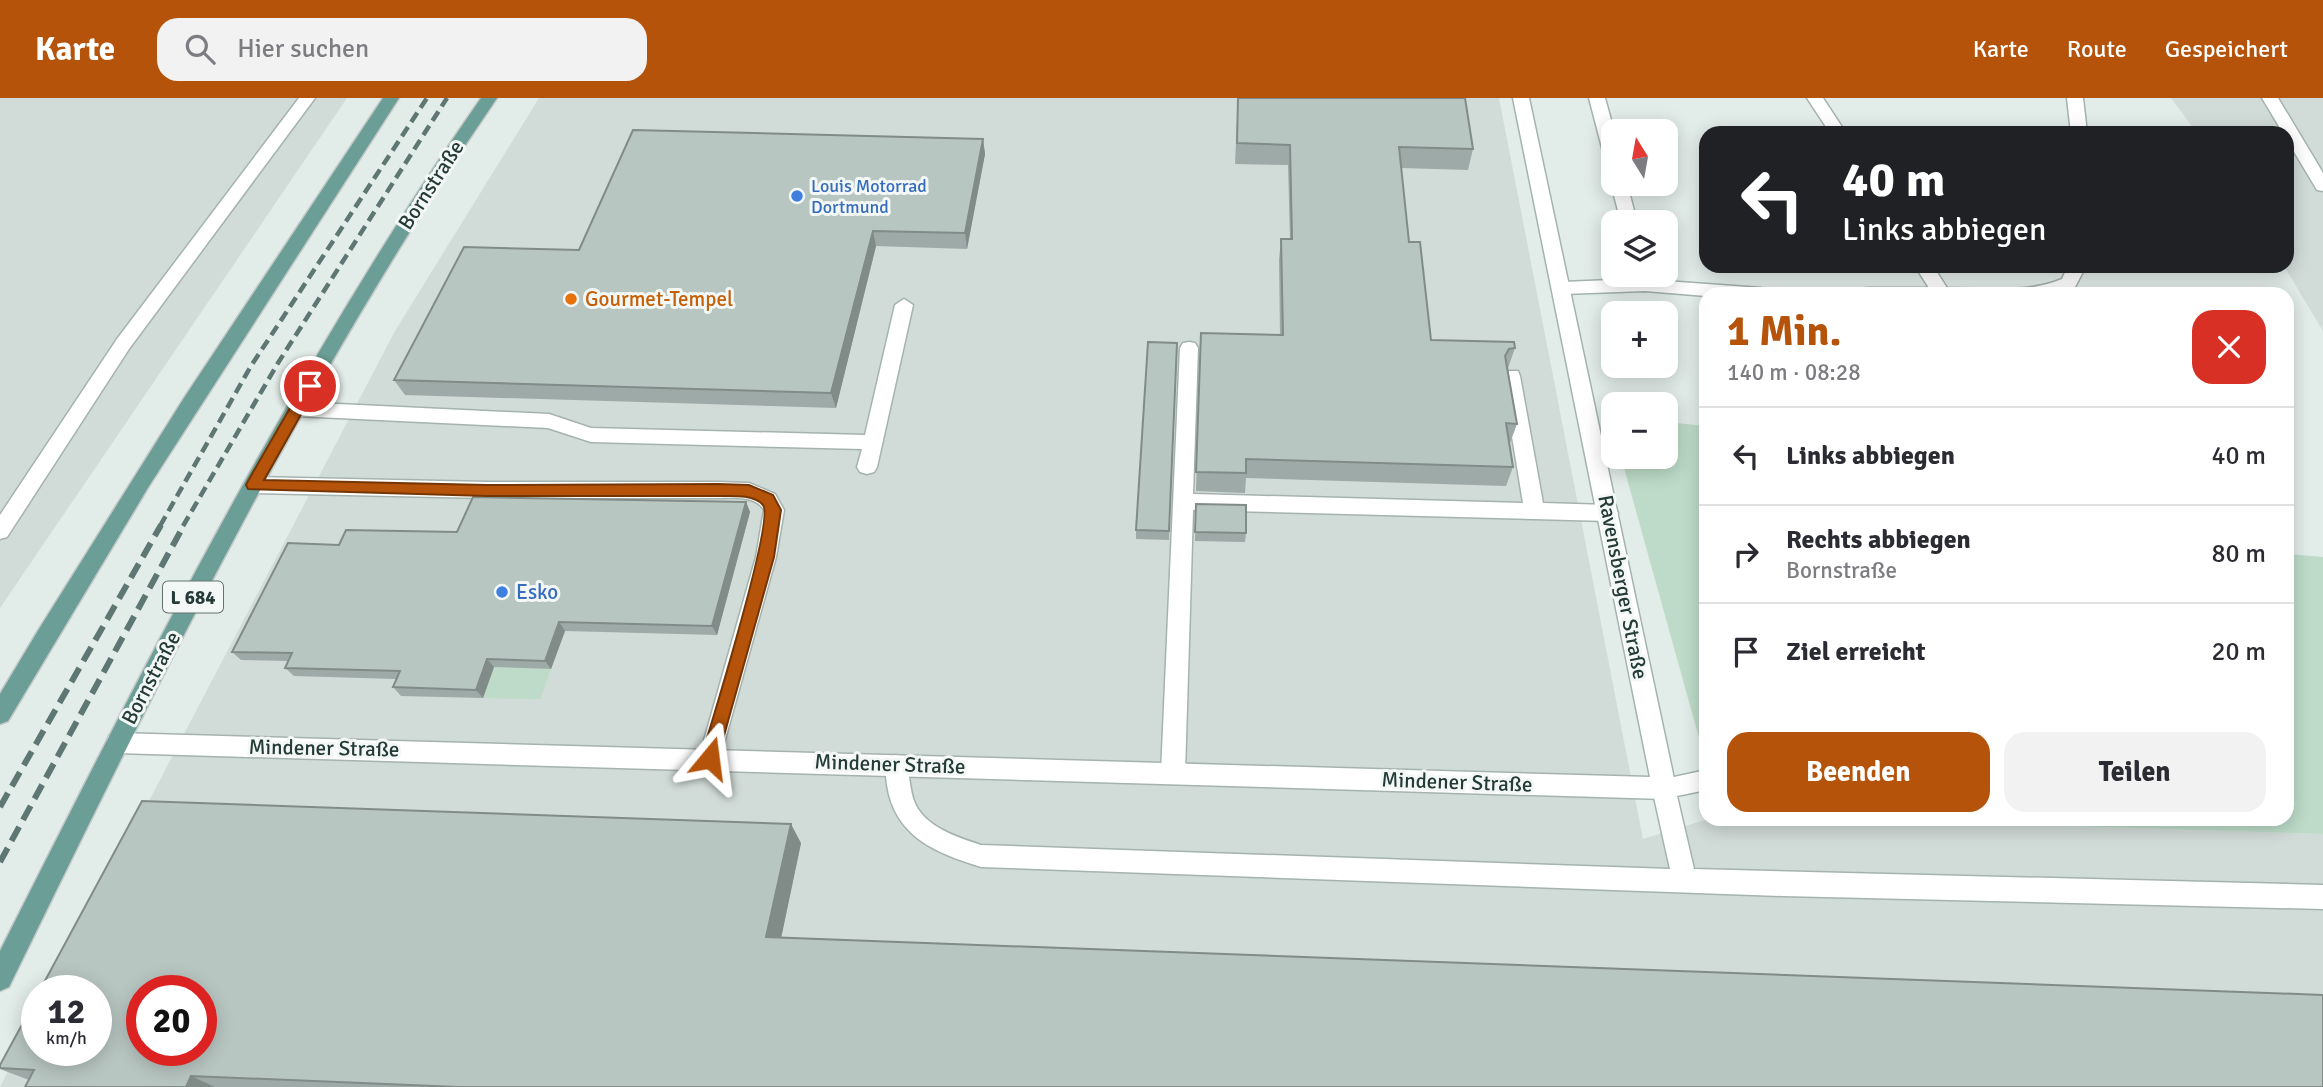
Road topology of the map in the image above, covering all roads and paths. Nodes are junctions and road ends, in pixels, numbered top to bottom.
1 (307, 98) edge
2 (391, 98) edge
3 (489, 98) edge
4 (1521, 98) edge
5 (1597, 98) edge
6 (1815, 98) edge
7 (2075, 98) edge
8 (2270, 98) edge
9 (1602, 119) edge
10 (1833, 126) edge
11 (2077, 126) edge
12 (2287, 126) edge
13 (2294, 138) edge
14 (2323, 186) edge
15 (2074, 273) edge
16 (1601, 284) edge
17 (1678, 284) edge
18 (1702, 287) edge
19 (2060, 287) edge
20 (1563, 288) junction
21 (904, 305) dead end
22 (1189, 348) dead end
23 (1511, 376) edge
24 (296, 409) junction
25 (873, 442) junction
26 (867, 467) dead end
27 (253, 485) junction
28 (1183, 502) junction
29 (1534, 511) junction
30 (1608, 513) junction
31 (0, 531) edge
32 (0, 714) edge
33 (117, 743) junction
34 (710, 758) junction
35 (896, 765) junction
36 (1173, 773) junction
37 (1699, 781) edge
38 (1664, 788) junction
39 (1684, 879) junction
40 (2323, 897) edge
41 (0, 978) edge

1 - 31 street
2 - 32 main road
3 - 24 main road, Bornstraße / L 684
4 - 20 street, Ravensberger Straße
5 - 9 street
6 - 10 street
7 - 11 street
8 - 12 street
13 - 14 street
15 - 19 street
16 - 20 street
17 - 18 street
20 - 30 street, Ravensberger Straße
21 - 25 street
22 - 28 street
23 - 29 street
24 - 25 street
24 - 27 main road, Bornstraße / L 684
25 - 26 street
27 - 33 main road, Bornstraße / L 684
27 - 34 street
28 - 29 street
28 - 36 street
29 - 30 street
30 - 38 street, Ravensberger Straße
33 - 34 street, Mindener Straße
33 - 41 main road, Bornstraße / L 684
34 - 35 street, Mindener Straße
35 - 36 street, Mindener Straße
35 - 39 street
36 - 38 street, Mindener Straße
37 - 38 street, Mindener Straße
38 - 39 street, Ravensberger Straße
39 - 40 street

